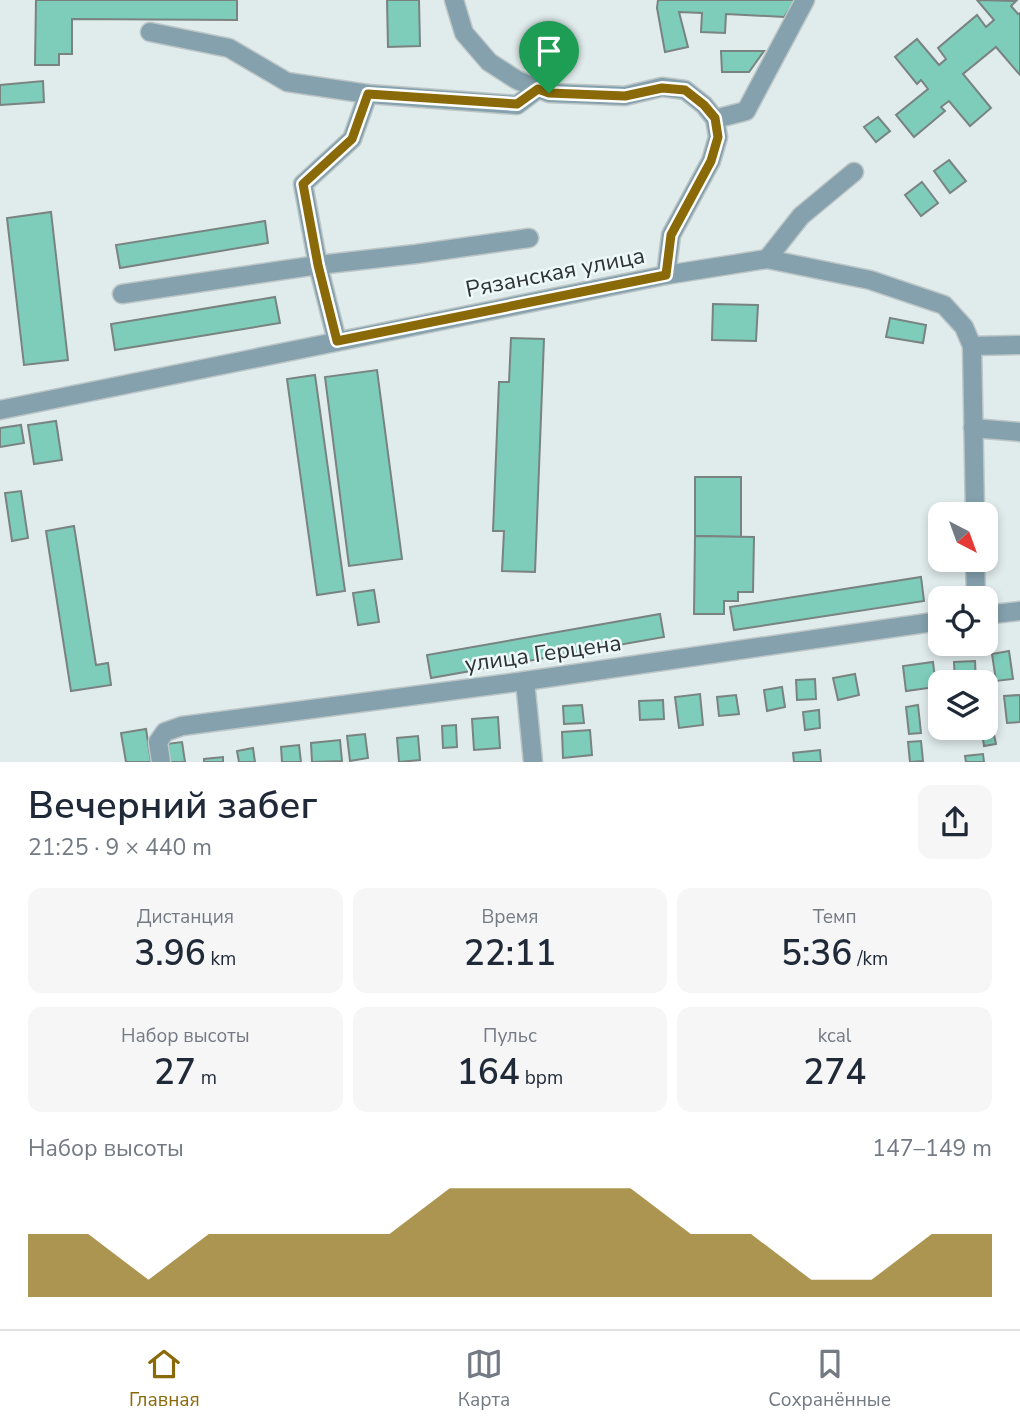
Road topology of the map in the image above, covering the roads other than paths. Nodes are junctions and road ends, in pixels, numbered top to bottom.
1 (454, 0) edge
2 (805, 0) edge
3 (150, 32) dead end
4 (538, 89) junction
5 (368, 94) junction
6 (715, 118) junction
7 (854, 172) dead end
8 (529, 238) dead end
9 (766, 259) junction
10 (318, 265) junction
11 (666, 275) junction
12 (122, 293) dead end
13 (337, 341) junction
14 (1020, 345) edge
15 (972, 346) junction
16 (0, 410) edge
17 (973, 428) junction
18 (1020, 432) edge
19 (975, 502) edge
20 (1020, 611) edge
21 (998, 614) edge
22 (928, 623) edge
23 (525, 681) junction
24 (161, 762) edge
25 (533, 762) edge

1 - 4 street
2 - 6 street
3 - 5 street
4 - 5 street
4 - 6 street
5 - 10 street
6 - 11 street
7 - 9 street
8 - 10 street
9 - 11 street, Рязанская улица
9 - 15 street, Рязанская улица
10 - 12 street
10 - 13 street
11 - 13 street, Рязанская улица
13 - 16 street, Рязанская улица
14 - 15 street
15 - 17 street
17 - 18 street
17 - 19 street
20 - 21 street
22 - 23 street, улица Герцена
23 - 24 street, улица Герцена
23 - 25 street

